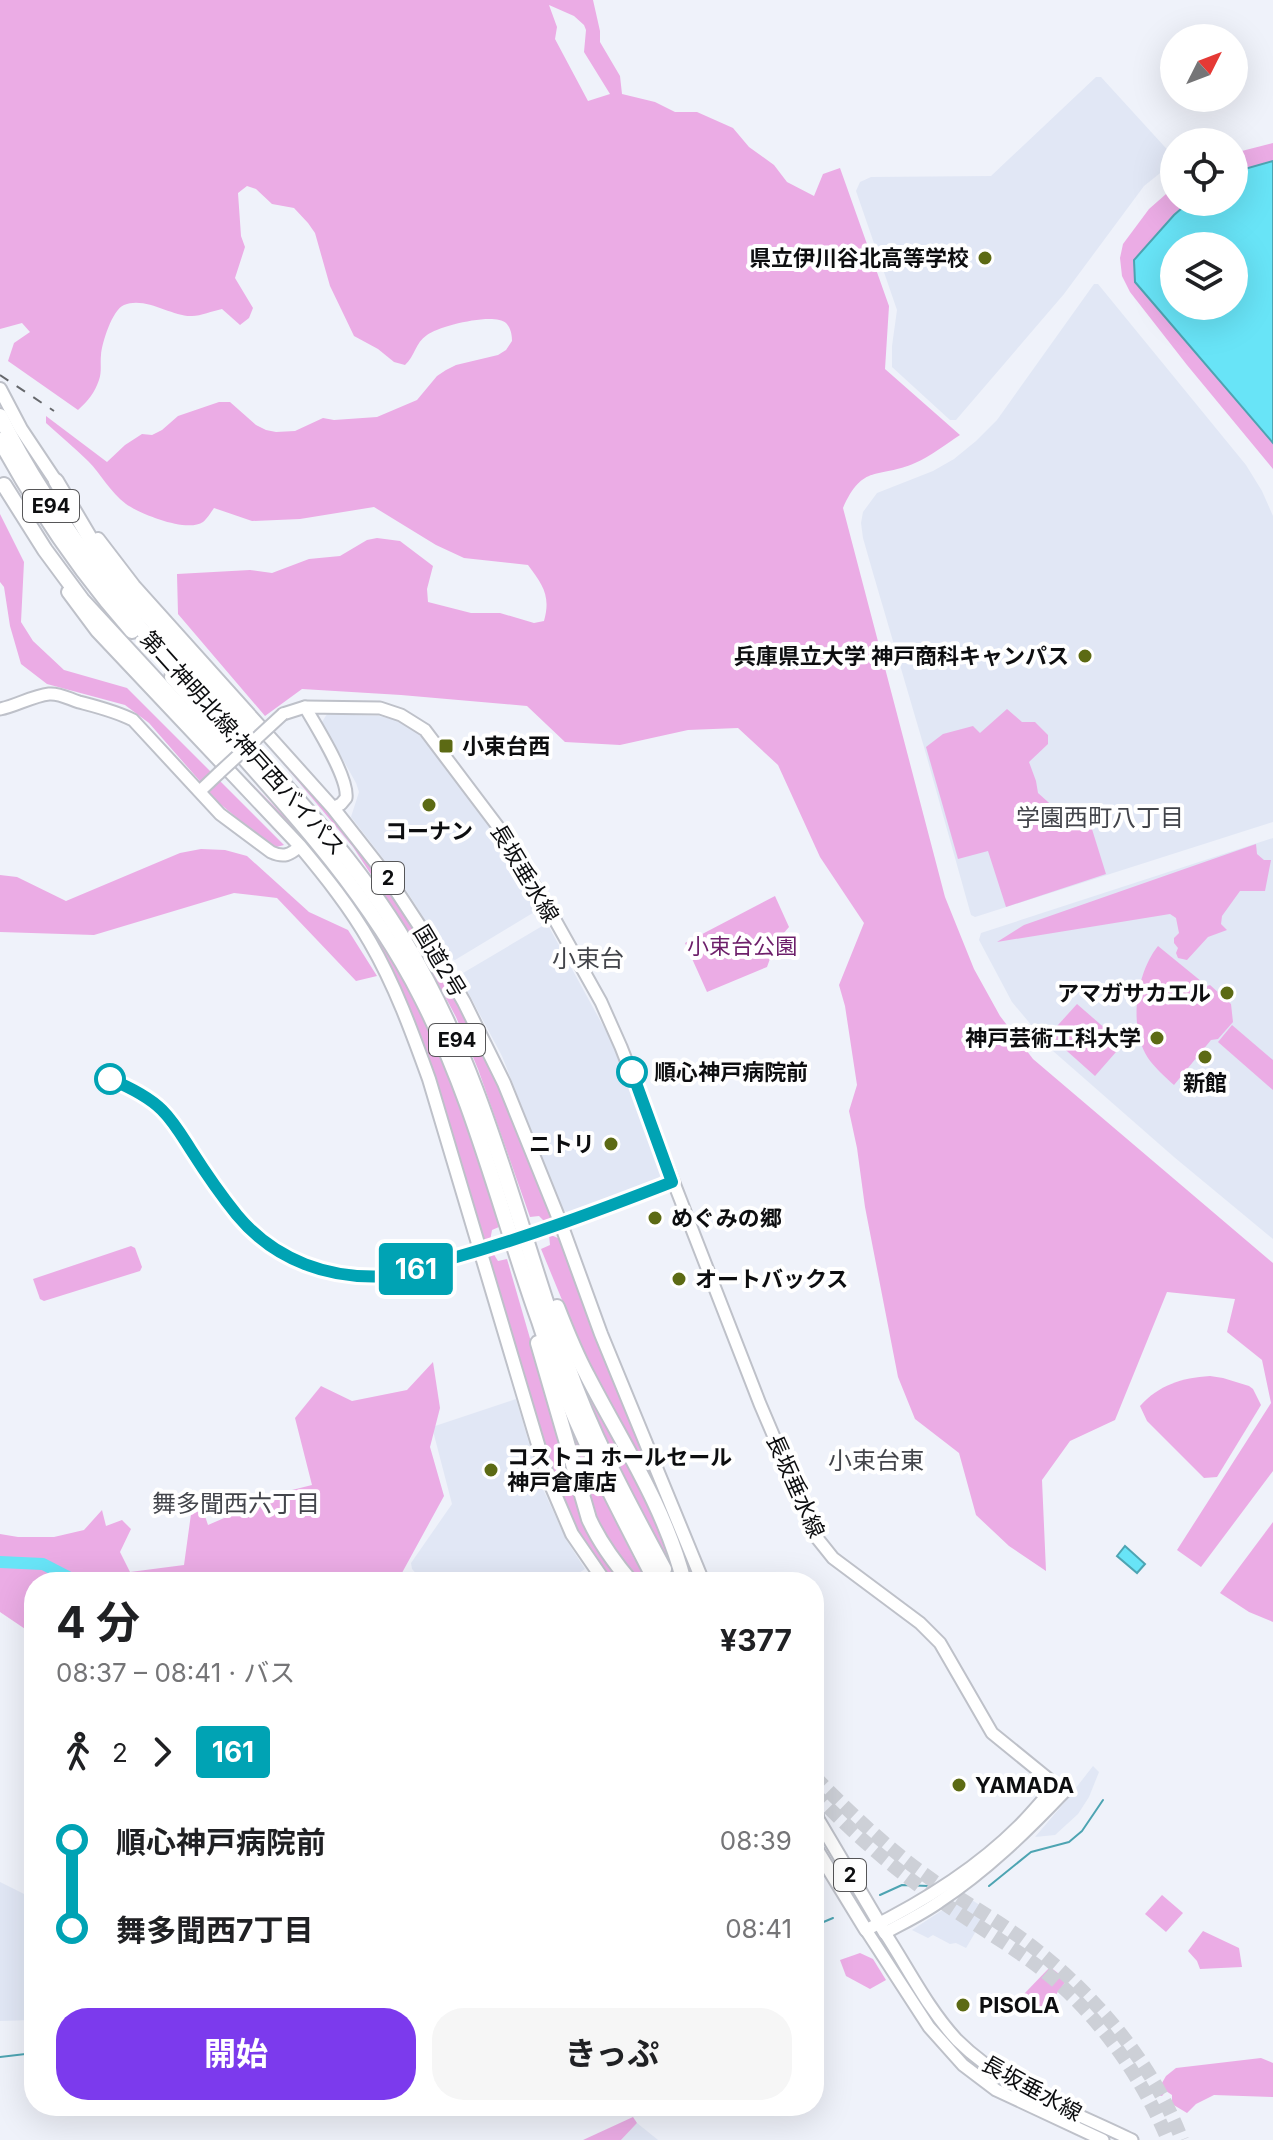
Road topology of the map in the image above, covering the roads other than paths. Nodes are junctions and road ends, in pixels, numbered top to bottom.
1 (0, 389) edge
2 (0, 416) edge
3 (0, 440) edge
4 (2, 481) edge
5 (56, 481) joint
6 (44, 551) junction
7 (131, 589) junction
8 (107, 594) junction
9 (305, 707) junction
10 (0, 709) edge
11 (200, 791) junction
12 (333, 808) junction
13 (310, 833) junction
14 (300, 846) junction
15 (373, 893) junction
16 (487, 1156) junction
17 (518, 1210) junction
18 (598, 1572) edge
19 (622, 1572) edge
20 (682, 1572) tunnel mouth
21 (699, 1572) edge
22 (824, 1829) edge
23 (824, 1861) edge
24 (882, 1928) junction
25 (866, 1930) junction
26 (1103, 2140) edge
27 (1132, 2140) edge

1 - 5 highway
2 - 8 highway, 第二神明北線;神戸西バイパス / E94
3 - 8 highway, 第二神明北線;神戸西バイパス / E94
4 - 6 highway
5 - 7 highway
6 - 13 highway
6 - 14 highway, 2
7 - 12 highway, 国道2号 / 2
7 - 15 highway
8 - 13 highway, 第二神明北線;神戸西バイパス / E94
8 - 15 highway, 第二神明北線;神戸西バイパス / E94
9 - 11 main road, 長坂垂水線, bridge
9 - 12 main road
9 - 24 main road, 長坂垂水線
10 - 11 main road
11 - 14 main road
12 - 21 highway, 国道2号 / 2
13 - 16 highway, 第二神明北線;神戸西バイパス / E94
14 - 18 highway, 2
15 - 17 highway, 第二神明北線;神戸西バイパス / E94
16 - 17 highway, 第二神明北線;神戸西バイパス / E94
16 - 19 highway
17 - 20 highway
22 - 24 highway, 2
23 - 25 highway, 2
24 - 25 main road, 長坂垂水線
24 - 27 main road, 長坂垂水線
25 - 26 main road, 長坂垂水線

